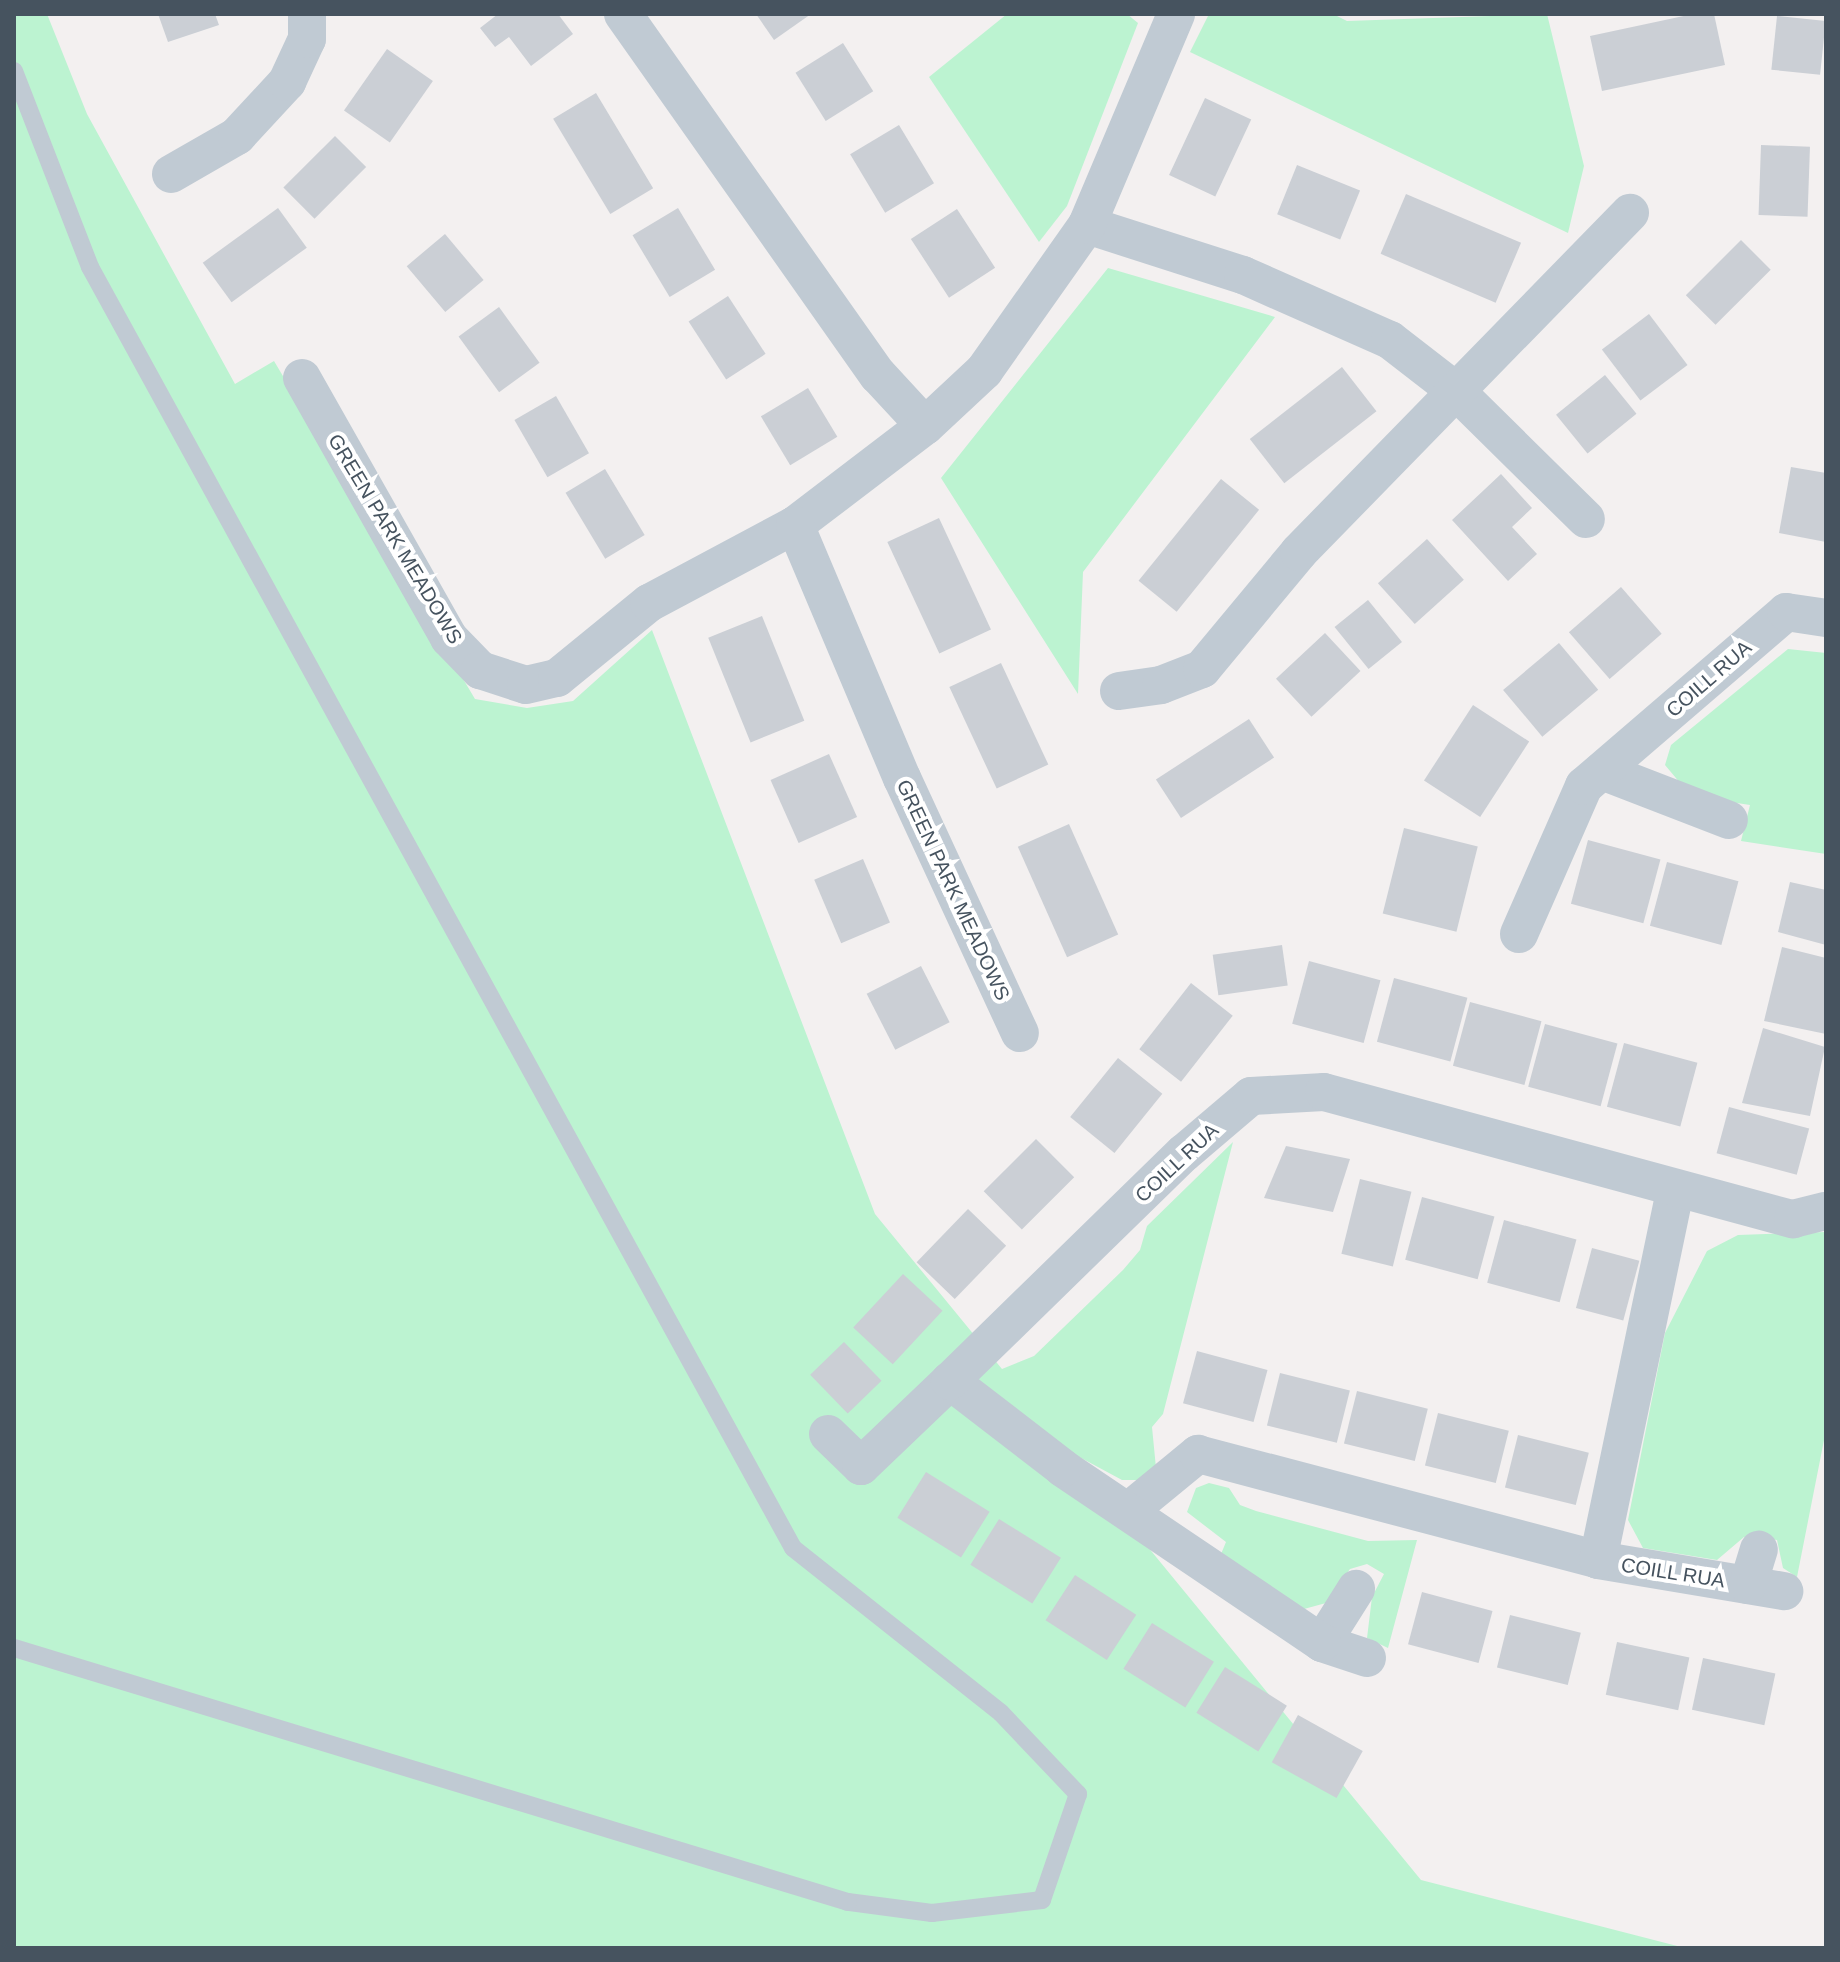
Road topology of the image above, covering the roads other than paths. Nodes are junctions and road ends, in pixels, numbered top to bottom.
1 (307, 14) edge
2 (623, 14) edge
3 (1176, 14) edge
4 (14, 71) edge
5 (171, 174) dead end
6 (1630, 213) dead end
7 (1087, 225) junction
8 (302, 378) dead end
9 (1457, 392) junction
10 (925, 426) junction
11 (1586, 519) dead end
12 (795, 525) junction
13 (1826, 618) edge
14 (1119, 691) dead end
15 (1602, 771) junction
16 (1729, 820) dead end
17 (1519, 934) dead end
18 (1020, 1033) dead end
19 (1675, 1191) junction
20 (1826, 1211) edge
21 (950, 1381) junction
22 (828, 1434) dead end
23 (1131, 1509) junction
24 (1598, 1560) junction
25 (1764, 1576) dead end
26 (1356, 1589) dead end
27 (1322, 1643) junction
28 (14, 1648) edge
29 (1367, 1658) dead end

1 - 5 street
2 - 10 street
3 - 7 street, GREEN PARK MEADOWS
4 - 28 lane
6 - 9 street
7 - 9 street
7 - 10 street, GREEN PARK MEADOWS
8 - 12 street, GREEN PARK MEADOWS
9 - 11 street
9 - 14 street
10 - 12 street, GREEN PARK MEADOWS
12 - 18 street, GREEN PARK MEADOWS
13 - 15 street, COILL RUA
15 - 16 street
15 - 17 street, COILL RUA
19 - 20 street, COILL RUA
19 - 21 street, COILL RUA
19 - 24 street, COILL RUA
21 - 22 street, COILL RUA
21 - 23 street
23 - 24 street, COILL RUA
23 - 27 street
24 - 25 street, COILL RUA
26 - 27 street
27 - 29 street

